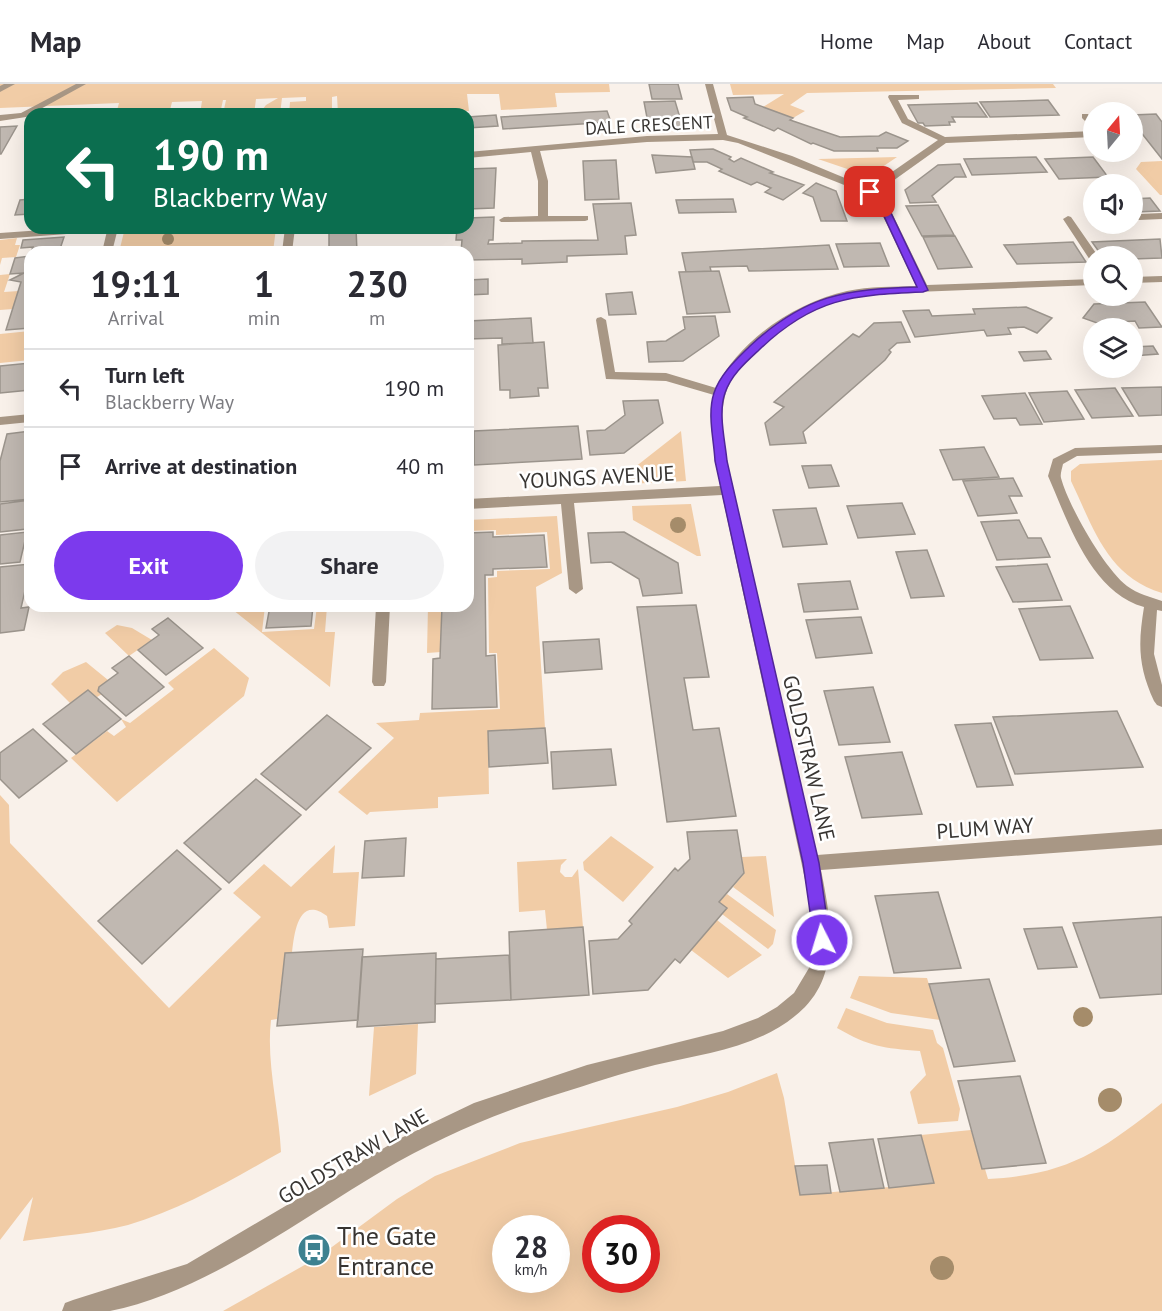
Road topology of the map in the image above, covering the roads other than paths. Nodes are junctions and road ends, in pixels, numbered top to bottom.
1 (11, 84) edge
2 (82, 84) edge
3 (709, 84) edge
4 (0, 89) edge
5 (916, 97) dead end
6 (36, 108) edge
7 (24, 114) edge
8 (0, 118) edge
9 (1083, 134) edge
10 (723, 137) junction
11 (944, 140) junction
12 (536, 150) junction
13 (474, 155) edge
14 (870, 192) junction
15 (1162, 216) edge
16 (1143, 217) edge
17 (585, 218) dead end
18 (543, 219) junction
19 (1068, 219) dead end
20 (504, 220) dead end
21 (28, 234) edge
22 (0, 236) edge
23 (1086, 246) edge
24 (1162, 279) edge
25 (1143, 280) edge
26 (1083, 283) edge
27 (923, 290) junction
28 (601, 320) dead end
29 (720, 393) junction
30 (24, 419) edge
31 (0, 421) edge
32 (1162, 449) edge
33 (728, 490) junction
34 (567, 499) junction
35 (474, 504) edge
36 (576, 589) dead end
37 (1157, 606) edge
38 (383, 612) edge
39 (379, 682) dead end
40 (1162, 701) edge
41 (1162, 837) edge
42 (811, 863) junction
43 (73, 1311) edge

1 - 4 street
2 - 6 street
3 - 10 street
5 - 11 street
7 - 8 street
9 - 11 street
10 - 12 street, DALE CRESCENT
10 - 14 street, DALE CRESCENT
11 - 14 street
12 - 13 street, DALE CRESCENT
12 - 18 street
14 - 27 street
15 - 16 street
17 - 18 street
18 - 20 street
19 - 23 street
21 - 22 street
24 - 25 street
26 - 27 street, GOLDSTRAW LANE
27 - 29 street, GOLDSTRAW LANE
28 - 29 street
29 - 33 street, GOLDSTRAW LANE
30 - 31 street
32 - 37 street
33 - 34 street, YOUNGS AVENUE
33 - 42 street, GOLDSTRAW LANE
34 - 35 street, YOUNGS AVENUE
34 - 36 street
37 - 40 street
38 - 39 street
41 - 42 street, PLUM WAY
42 - 43 street, GOLDSTRAW LANE

